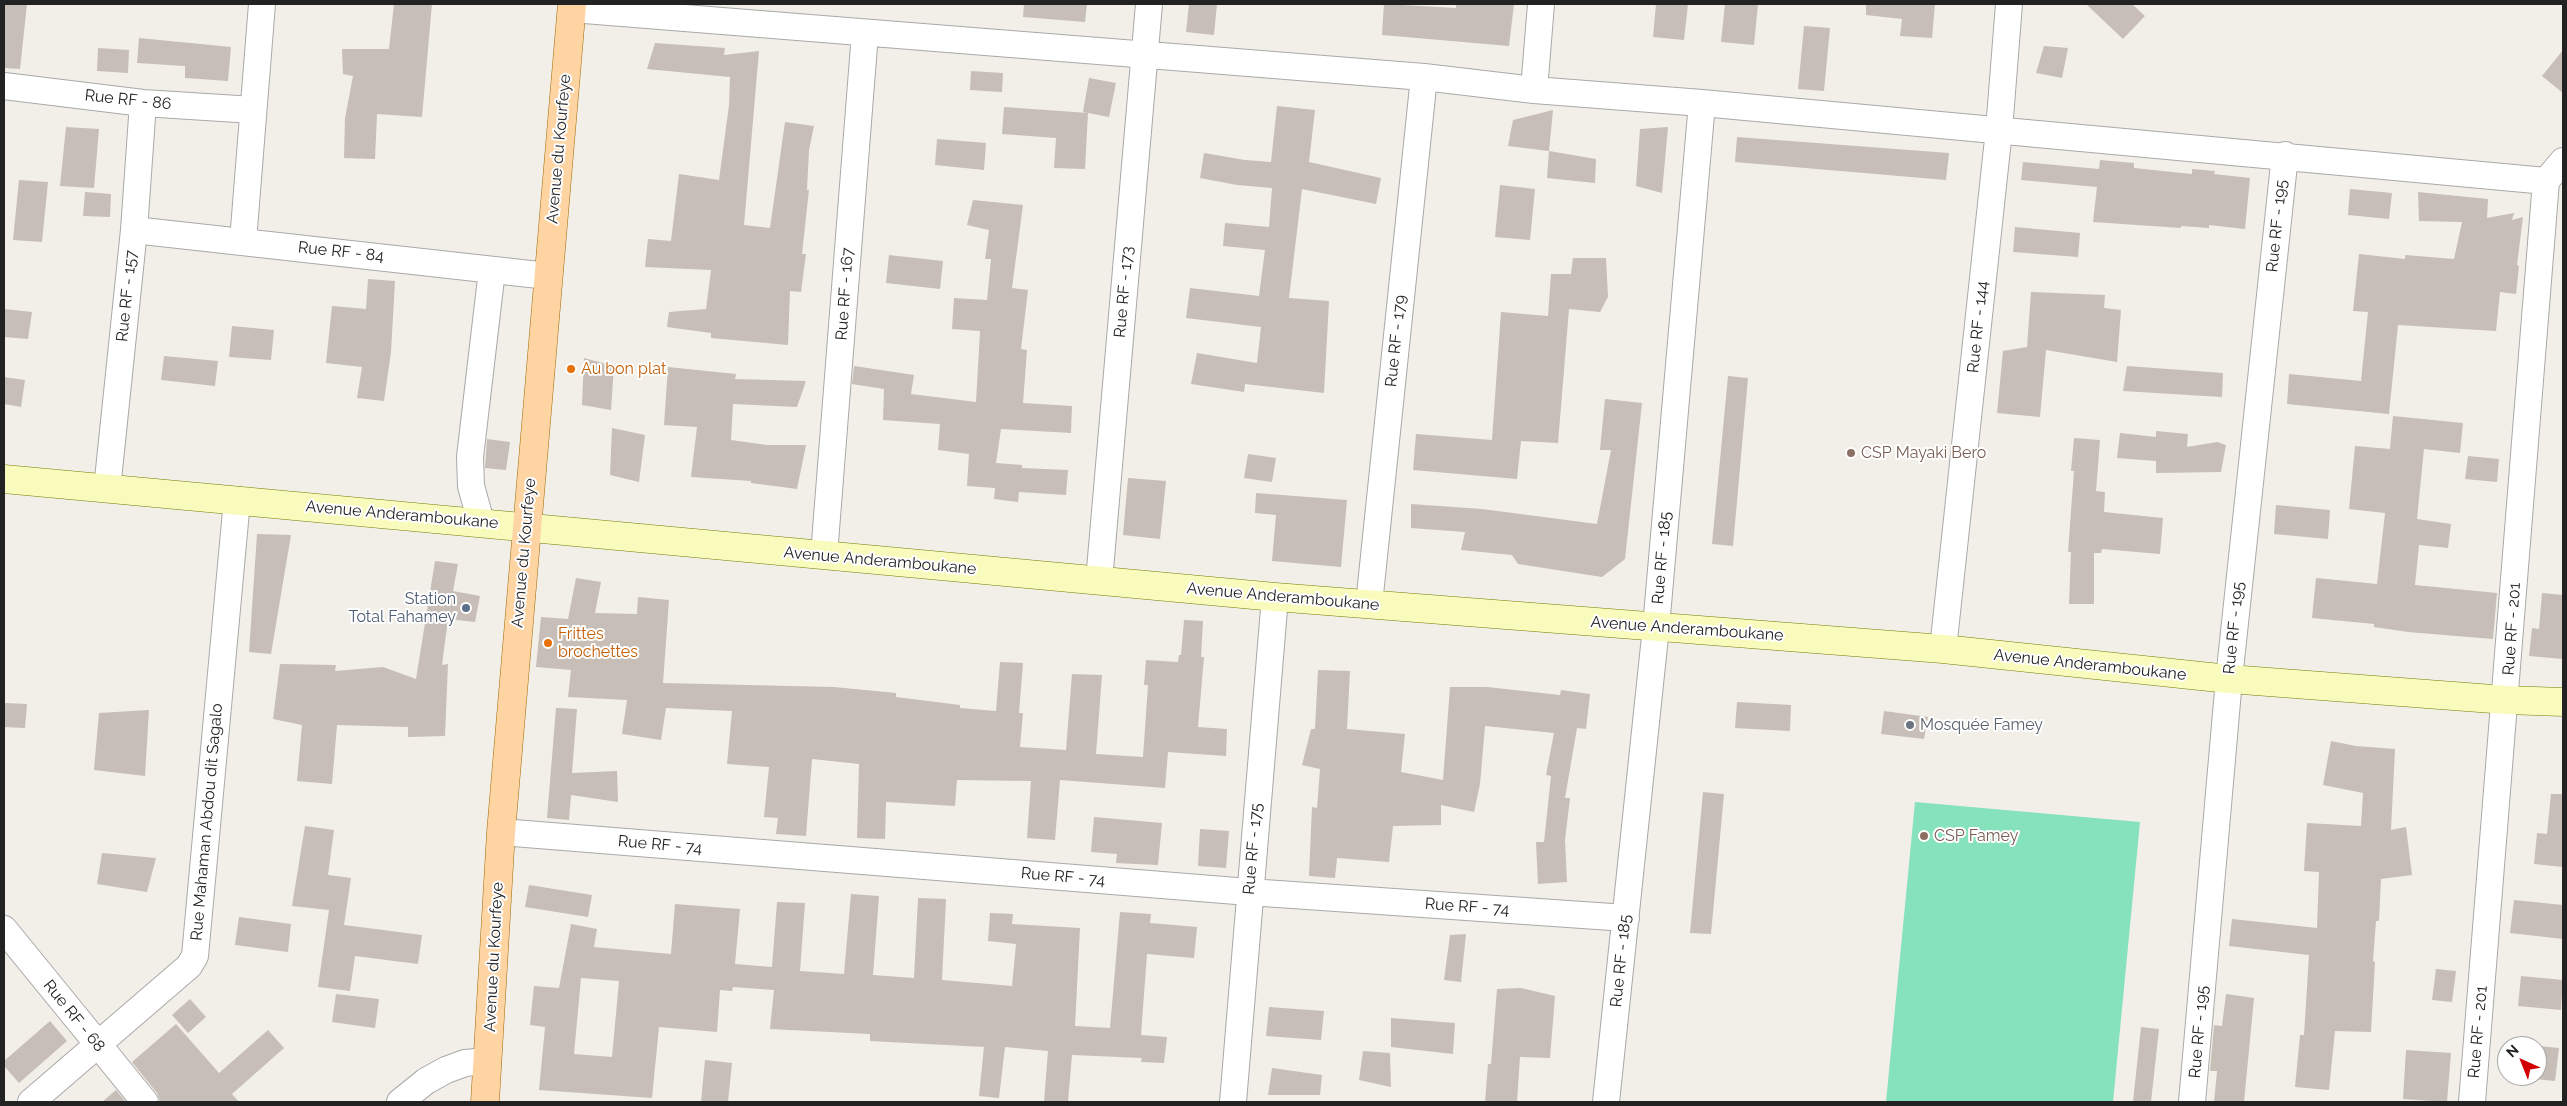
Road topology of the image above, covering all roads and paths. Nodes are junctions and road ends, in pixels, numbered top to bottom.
1 (262, 4) edge
2 (1149, 4) edge
3 (1541, 4) edge
4 (2009, 4) edge
5 (572, 6) edge
6 (865, 33) junction
7 (1144, 56) junction
8 (1424, 77) junction
9 (4, 86) edge
10 (1534, 90) junction
11 (143, 103) junction
12 (1702, 103) junction
13 (253, 110) junction
14 (1999, 130) junction
15 (2285, 155) junction
16 (2563, 161) edge
17 (2546, 181) junction
18 (134, 230) junction
19 (242, 241) junction
20 (492, 270) junction
21 (548, 276) junction
22 (4, 480) edge
23 (107, 489) junction
24 (236, 500) junction
25 (480, 522) junction
26 (526, 527) junction
27 (824, 555) junction
28 (1099, 581) junction
29 (1275, 597) junction
30 (1369, 604) junction
31 (1656, 627) junction
32 (1943, 649) junction
33 (2229, 679) junction
34 (2506, 700) junction
35 (2563, 702) edge
36 (501, 832) junction
37 (1249, 892) junction
38 (1626, 918) junction
39 (4, 929) edge
40 (98, 1045) junction
41 (488, 1060) junction
42 (32, 1102) edge
43 (145, 1102) edge
44 (400, 1102) edge
45 (485, 1102) edge
46 (1233, 1102) edge
47 (1606, 1102) edge
48 (2192, 1102) edge
49 (2472, 1102) edge

1 - 13 street
2 - 7 street, Rue RF - 173
3 - 10 street
4 - 14 street, Rue RF - 144
5 - 6 street
5 - 21 main road, Avenue du Kourfeye
6 - 7 street
6 - 27 street, Rue RF - 167
7 - 8 street
7 - 28 street, Rue RF - 173
8 - 10 street
8 - 30 street, Rue RF - 179
9 - 11 street, Rue RF - 86
10 - 12 street
11 - 13 street, Rue RF - 86
11 - 18 street, Rue RF - 157
12 - 14 street
12 - 31 street, Rue RF - 185
13 - 19 street
14 - 15 street
14 - 32 street, Rue RF - 144
15 - 17 street
15 - 33 street, Rue RF - 195
16 - 17 street
17 - 34 street, Rue RF - 201
18 - 19 street, Rue RF - 84
18 - 23 street, Rue RF - 157
19 - 20 street, Rue RF - 84
20 - 21 street, Rue RF - 84
20 - 25 street
21 - 26 main road, Avenue du Kourfeye
22 - 23 street, Avenue Anderamboukane
23 - 24 street, Avenue Anderamboukane
24 - 25 street, Avenue Anderamboukane
24 - 40 street, Rue Mahaman Abdou dit Sagalo
25 - 26 street, Avenue Anderamboukane
26 - 27 street, Avenue Anderamboukane
26 - 36 main road, Avenue du Kourfeye
27 - 28 street, Avenue Anderamboukane
28 - 29 street, Avenue Anderamboukane
29 - 30 street, Avenue Anderamboukane
29 - 37 street, Rue RF - 175
30 - 31 street, Avenue Anderamboukane
31 - 32 street, Avenue Anderamboukane
31 - 38 street, Rue RF - 185
32 - 33 street, Avenue Anderamboukane
33 - 34 street, Avenue Anderamboukane
33 - 48 street, Rue RF - 195
34 - 35 street, Avenue Anderamboukane
34 - 49 street, Rue RF - 201
36 - 37 street, Rue RF - 74
36 - 41 main road, Avenue du Kourfeye
37 - 38 street, Rue RF - 74
37 - 46 street, Rue RF - 175
38 - 47 street, Rue RF - 185
39 - 40 street, Rue RF - 68
40 - 42 street, Rue Mahaman Abdou dit Sagalo
40 - 43 street, Rue RF - 68
41 - 44 street
41 - 45 main road, Avenue du Kourfeye

